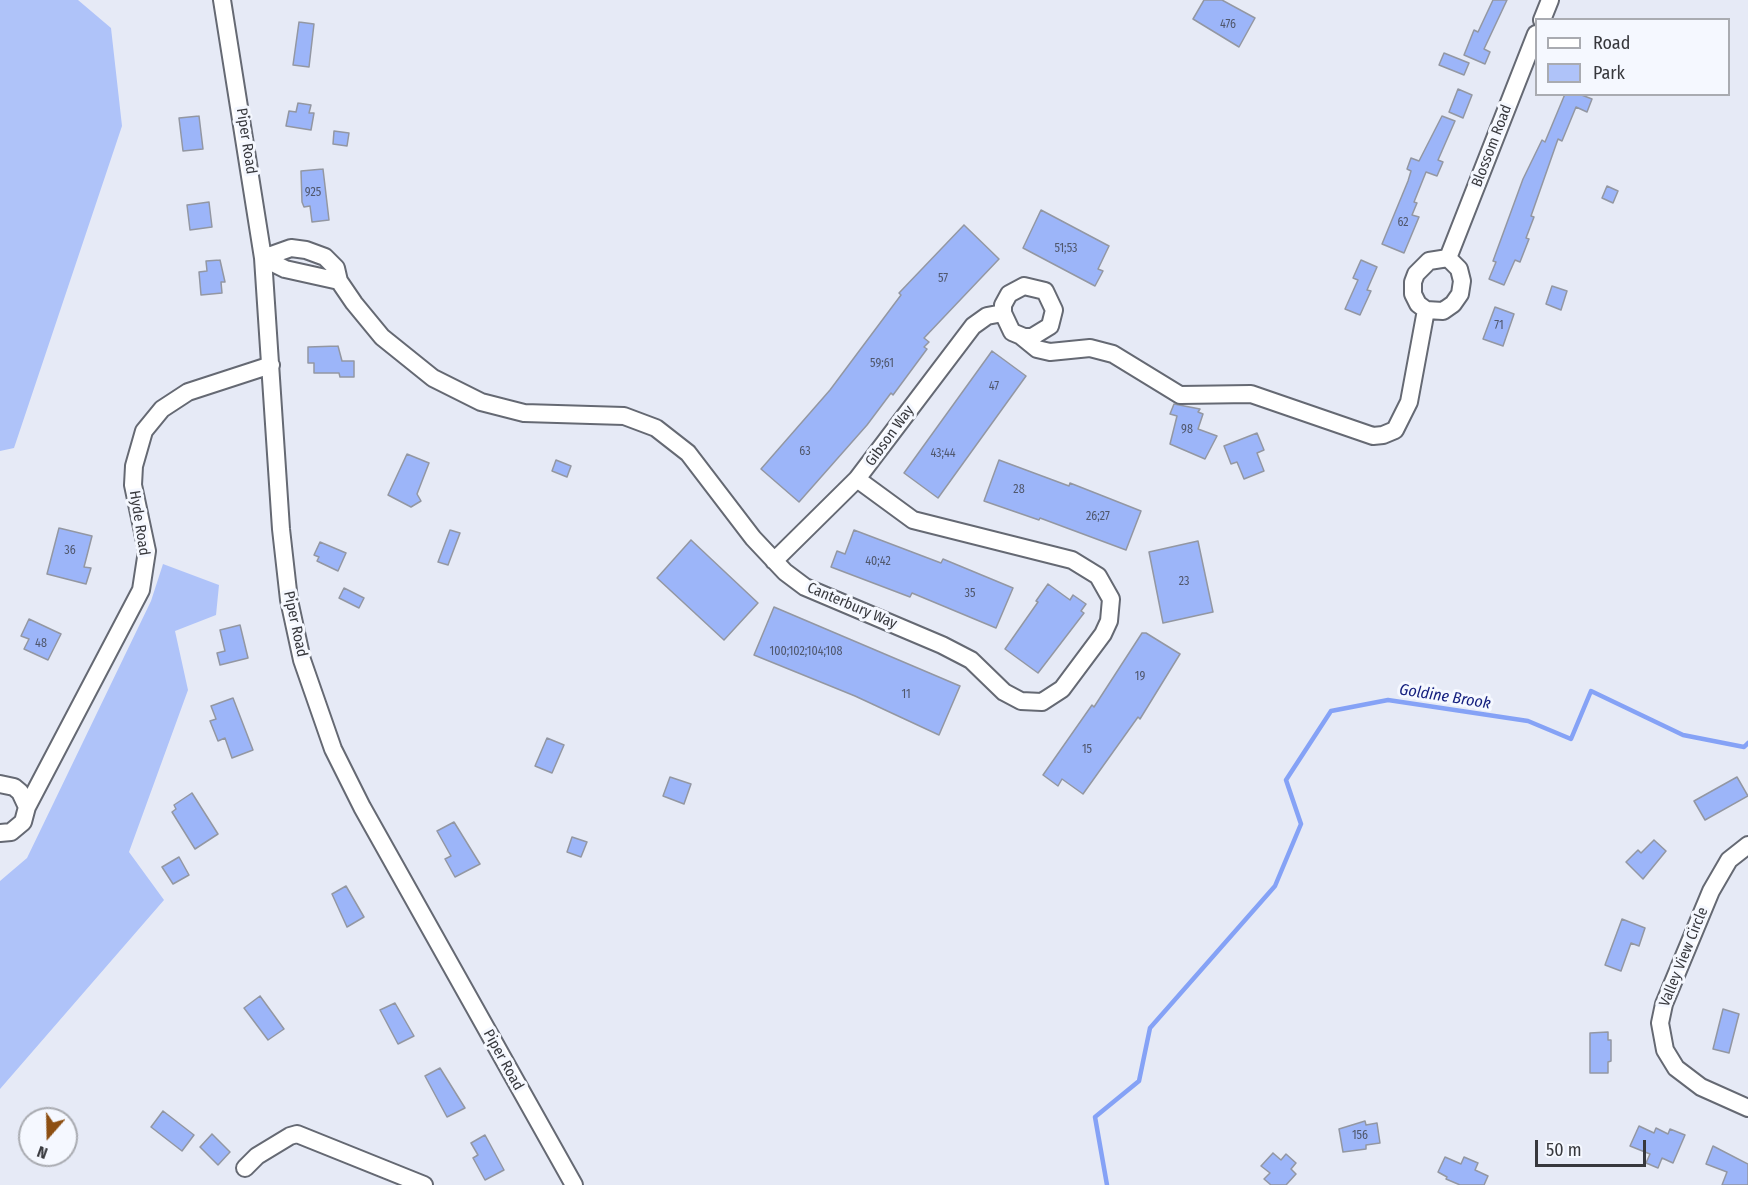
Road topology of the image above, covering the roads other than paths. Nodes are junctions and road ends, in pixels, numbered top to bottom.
1 (222, 0) edge
2 (1550, 0) edge
3 (1543, 18) edge
4 (1535, 37) edge
5 (263, 258) junction
6 (1448, 258) junction
7 (339, 281) junction
8 (1426, 310) junction
9 (1003, 314) junction
10 (1021, 336) junction
11 (271, 365) junction
12 (858, 479) junction
13 (774, 561) junction
14 (0, 784) edge
15 (27, 807) junction
16 (0, 833) edge
17 (1748, 845) edge
18 (1748, 1108) edge
19 (245, 1168) dead end
20 (424, 1185) edge
21 (574, 1185) edge

1 - 5 street, Piper Road
2 - 3 street
4 - 6 street, Blossom Road
5 - 7 street
5 - 7 street, Canterbury Way
5 - 11 street, Piper Road
6 - 8 street
6 - 8 street
7 - 13 street, Canterbury Way
8 - 10 street
9 - 10 street
9 - 10 street
9 - 12 street, Gibson Way
11 - 15 street, Hyde Road
11 - 21 street, Piper Road
12 - 13 street, Gibson Way
12 - 13 street, Canterbury Way
14 - 15 street
15 - 16 street, Hyde Road
17 - 18 street, Valley View Circle
19 - 20 street

